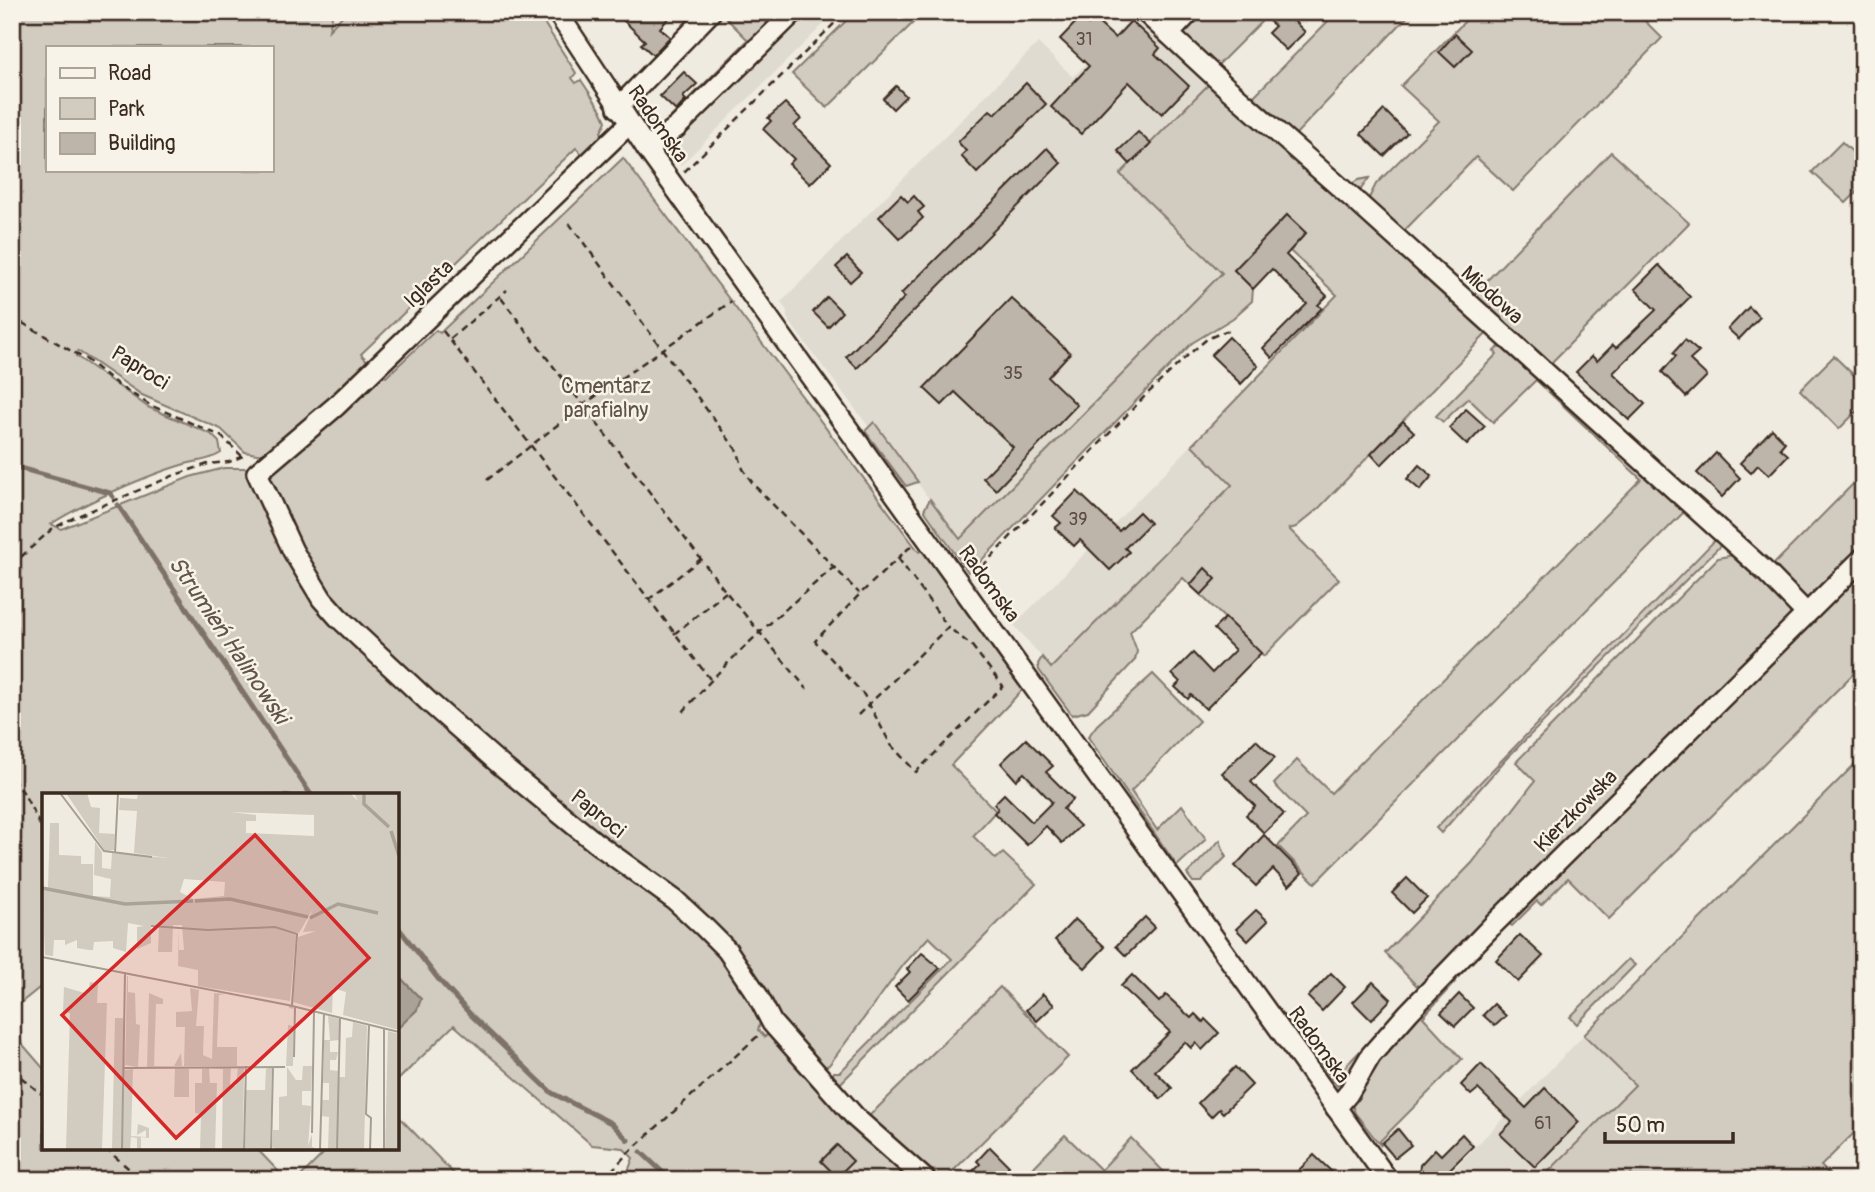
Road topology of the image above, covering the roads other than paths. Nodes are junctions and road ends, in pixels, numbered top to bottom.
1 (557, 12) edge
2 (711, 12) edge
3 (794, 12) edge
4 (1145, 12) edge
5 (1190, 12) edge
6 (1169, 34) junction
7 (618, 108) junction
8 (629, 124) junction
9 (647, 149) junction
10 (257, 473) joint
11 (1863, 558) edge
12 (1806, 613) junction
13 (1336, 1108) junction
14 (926, 1180) edge
15 (1388, 1180) edge

1 - 7 street, Radomska
2 - 7 street
3 - 9 street
4 - 6 street, Miodowa
5 - 6 street
6 - 12 street, Miodowa
7 - 8 street, Radomska
8 - 9 street, Radomska
8 - 10 street, Iglasta
9 - 13 street, Radomska
10 - 14 street, Paproci
11 - 12 street, Kierzkowska
12 - 13 street, Kierzkowska
13 - 15 street, Radomska

